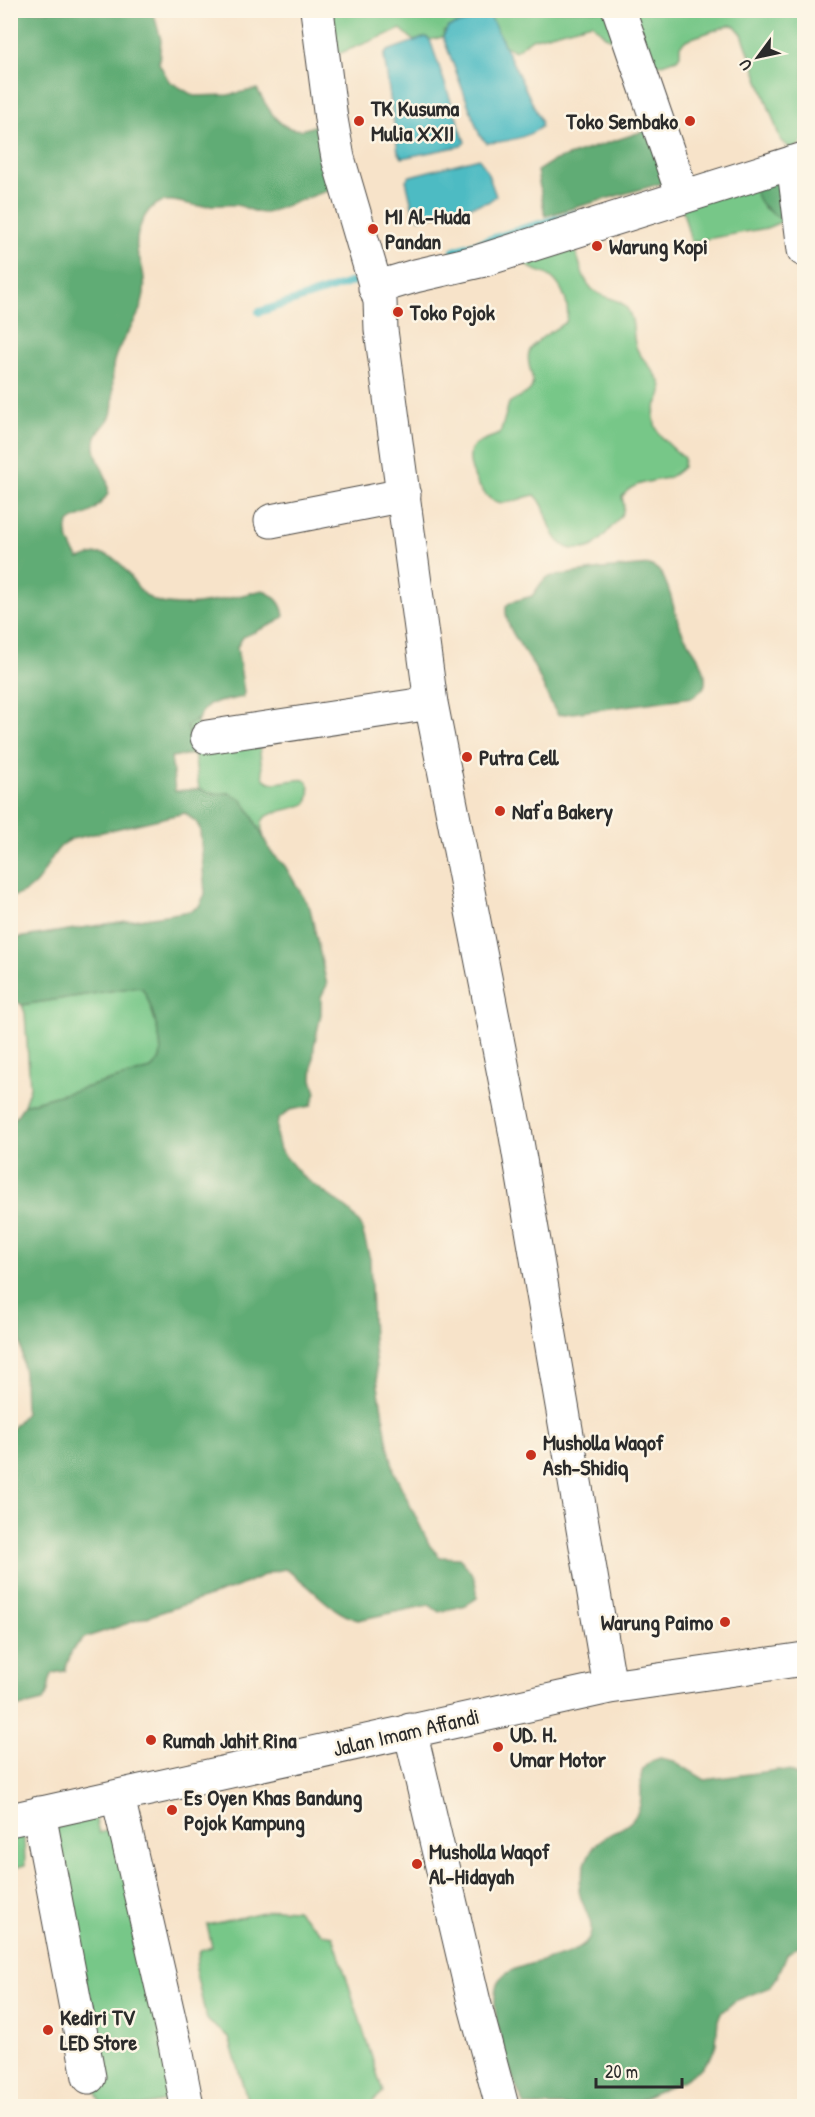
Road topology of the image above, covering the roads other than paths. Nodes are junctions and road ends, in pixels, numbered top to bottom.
1 (317, 10) edge
2 (619, 10) edge
3 (799, 161) edge
4 (683, 196) junction
5 (804, 250) edge
6 (375, 288) junction
7 (404, 495) junction
8 (271, 521) dead end
9 (431, 703) junction
10 (207, 737) dead end
11 (804, 1659) edge
12 (610, 1687) junction
13 (410, 1730) junction
14 (118, 1797) junction
15 (25, 1817) edge
16 (89, 2077) dead end
17 (187, 2106) edge
18 (502, 2106) edge

1 - 6 street
2 - 4 street
3 - 4 street
3 - 5 street
4 - 6 street
6 - 7 street
7 - 8 street
7 - 9 street
9 - 10 street
9 - 12 street
11 - 12 street, Jalan Imam Affandi
12 - 13 street, Jalan Imam Affandi
13 - 14 street, Jalan Imam Affandi
13 - 18 street
14 - 15 street, Jalan Imam Affandi
14 - 17 street
15 - 16 street

